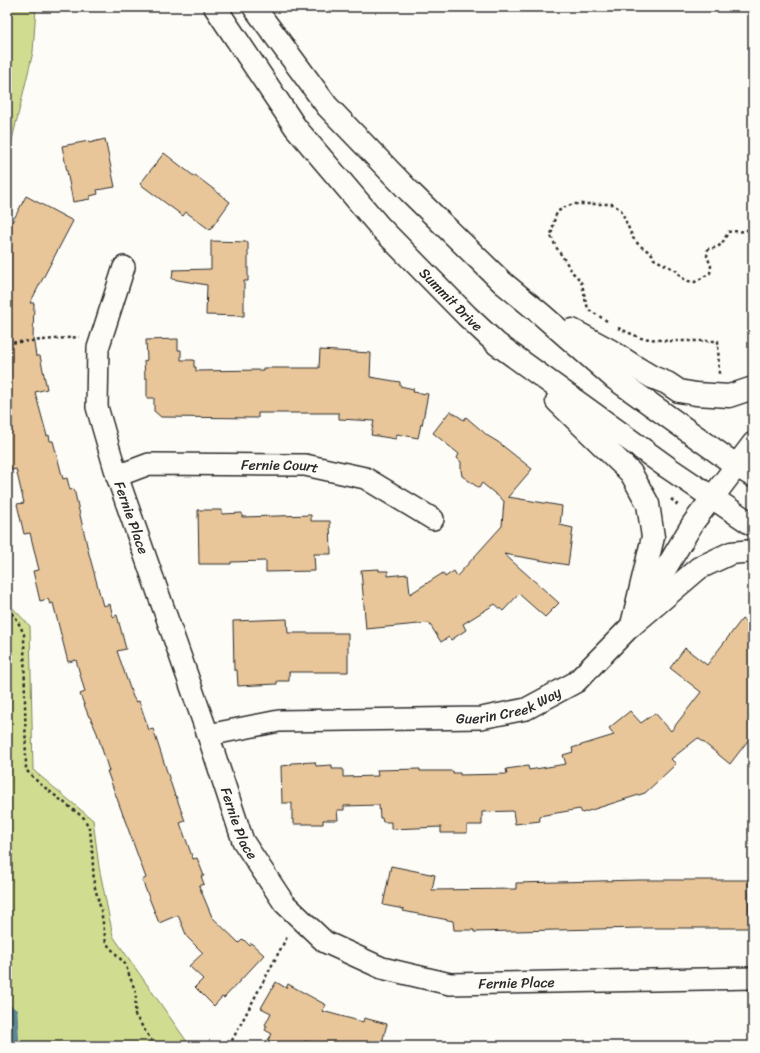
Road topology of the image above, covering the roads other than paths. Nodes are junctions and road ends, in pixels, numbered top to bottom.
1 (215, 7) edge
2 (254, 7) edge
3 (124, 267) dead end
4 (541, 314) junction
5 (497, 344) junction
6 (753, 388) edge
7 (753, 444) edge
8 (745, 471) edge
9 (117, 476) junction
10 (712, 498) junction
11 (433, 520) dead end
12 (753, 525) edge
13 (753, 551) edge
14 (632, 625) junction
15 (208, 735) junction
16 (753, 978) edge

1 - 5 main road, Summit Drive
2 - 4 main road
3 - 9 street, Fernie Place
4 - 6 main road
4 - 8 main road
5 - 10 main road, Summit Drive
5 - 14 main road
7 - 8 main road
8 - 10 main road
9 - 11 street, Fernie Court
9 - 15 street, Fernie Place
10 - 12 main road, Summit Drive
10 - 14 street, Guerin Creek Way
13 - 14 main road
14 - 15 street, Guerin Creek Way
15 - 16 street, Fernie Place

